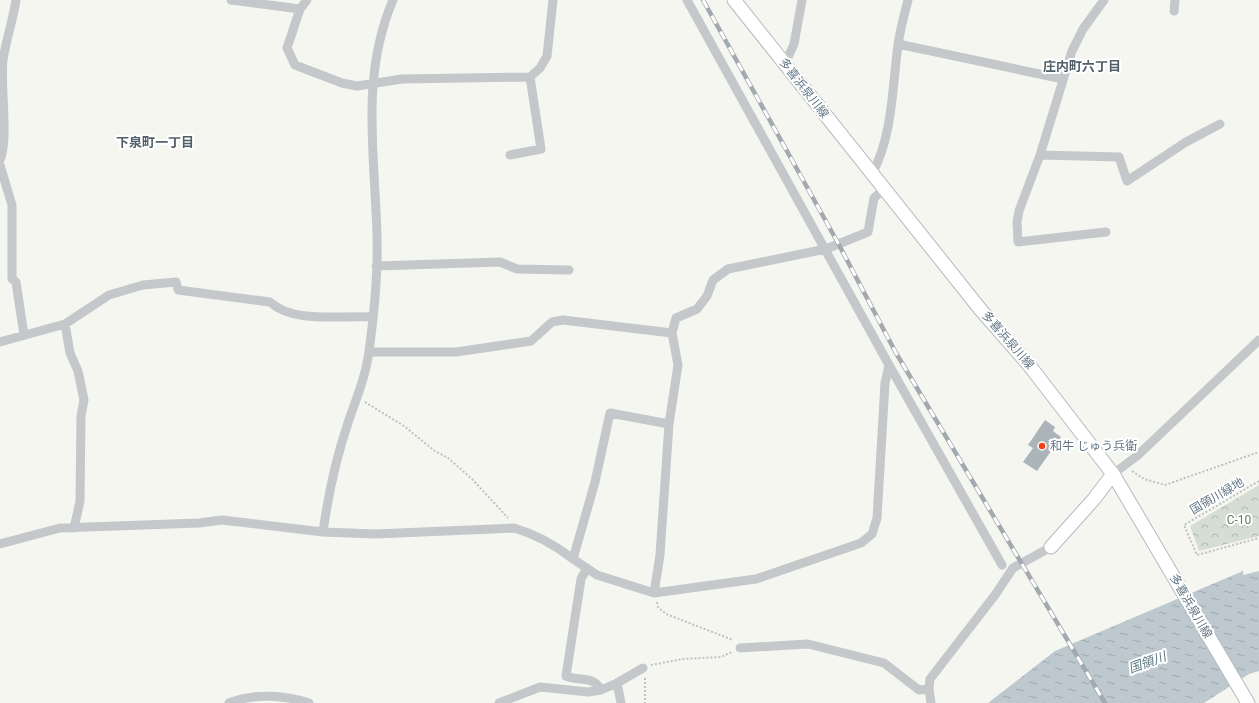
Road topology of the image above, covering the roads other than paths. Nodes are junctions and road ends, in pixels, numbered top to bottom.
1 (16, 0) edge
2 (231, 0) edge
3 (307, 0) edge
4 (393, 0) edge
5 (553, 0) edge
6 (687, 0) edge
7 (734, 0) edge
8 (802, 0) edge
9 (908, 0) edge
10 (1104, 0) edge
11 (1175, 0) edge
12 (300, 9) junction
13 (1174, 11) dead end
14 (898, 44) junction
15 (785, 64) junction
16 (530, 77) junction
17 (1062, 79) junction
18 (372, 85) junction
19 (1220, 124) dead end
20 (510, 155) dead end
21 (1040, 155) junction
22 (0, 160) edge
23 (0, 166) edge
24 (872, 174) junction
25 (884, 189) junction
26 (1106, 232) dead end
27 (826, 249) junction
28 (376, 266) junction
29 (569, 270) dead end
30 (372, 317) junction
31 (65, 324) junction
32 (672, 333) junction
33 (24, 336) junction
34 (1259, 340) edge
35 (0, 342) edge
36 (369, 352) junction
37 (889, 365) junction
38 (669, 424) junction
39 (1113, 474) junction
40 (74, 528) junction
41 (323, 532) junction
42 (0, 544) edge
43 (1051, 547) joint
44 (573, 559) junction
45 (1002, 565) dead end
46 (587, 568) junction
47 (654, 593) junction
48 (740, 648) road end
49 (643, 668) road end
50 (618, 683) junction
51 (929, 689) junction
52 (601, 690) junction
53 (229, 703) edge
54 (309, 703) edge
55 (499, 703) edge
56 (621, 703) edge
57 (932, 703) edge
58 (1248, 703) edge

1 - 22 street
2 - 12 street
3 - 12 street
4 - 18 street
5 - 16 street
6 - 27 street
7 - 15 main road, 多喜浜泉川線
8 - 15 street
9 - 14 street
10 - 17 street
11 - 13 street
12 - 18 street
14 - 17 street
14 - 24 street
15 - 24 main road, 多喜浜泉川線
16 - 18 street
16 - 20 street
17 - 21 street
18 - 28 street
19 - 21 street
21 - 26 street
23 - 33 street
24 - 25 main road, 多喜浜泉川線
25 - 27 street
25 - 39 main road, 多喜浜泉川線
27 - 32 street
27 - 37 street
28 - 29 street
28 - 30 street
30 - 31 street
30 - 36 street
31 - 33 street
31 - 40 street
32 - 36 street
32 - 38 street
33 - 35 street
34 - 39 street
36 - 41 street
37 - 45 street
37 - 47 street
38 - 44 street
38 - 47 street
39 - 43 main road
39 - 58 main road, 多喜浜泉川線
40 - 41 street
40 - 42 street
41 - 44 street
43 - 51 street
44 - 46 street
46 - 47 street
46 - 52 street
48 - 51 street
49 - 50 street
50 - 52 street
50 - 56 street
51 - 57 street
52 - 55 street
53 - 54 street

